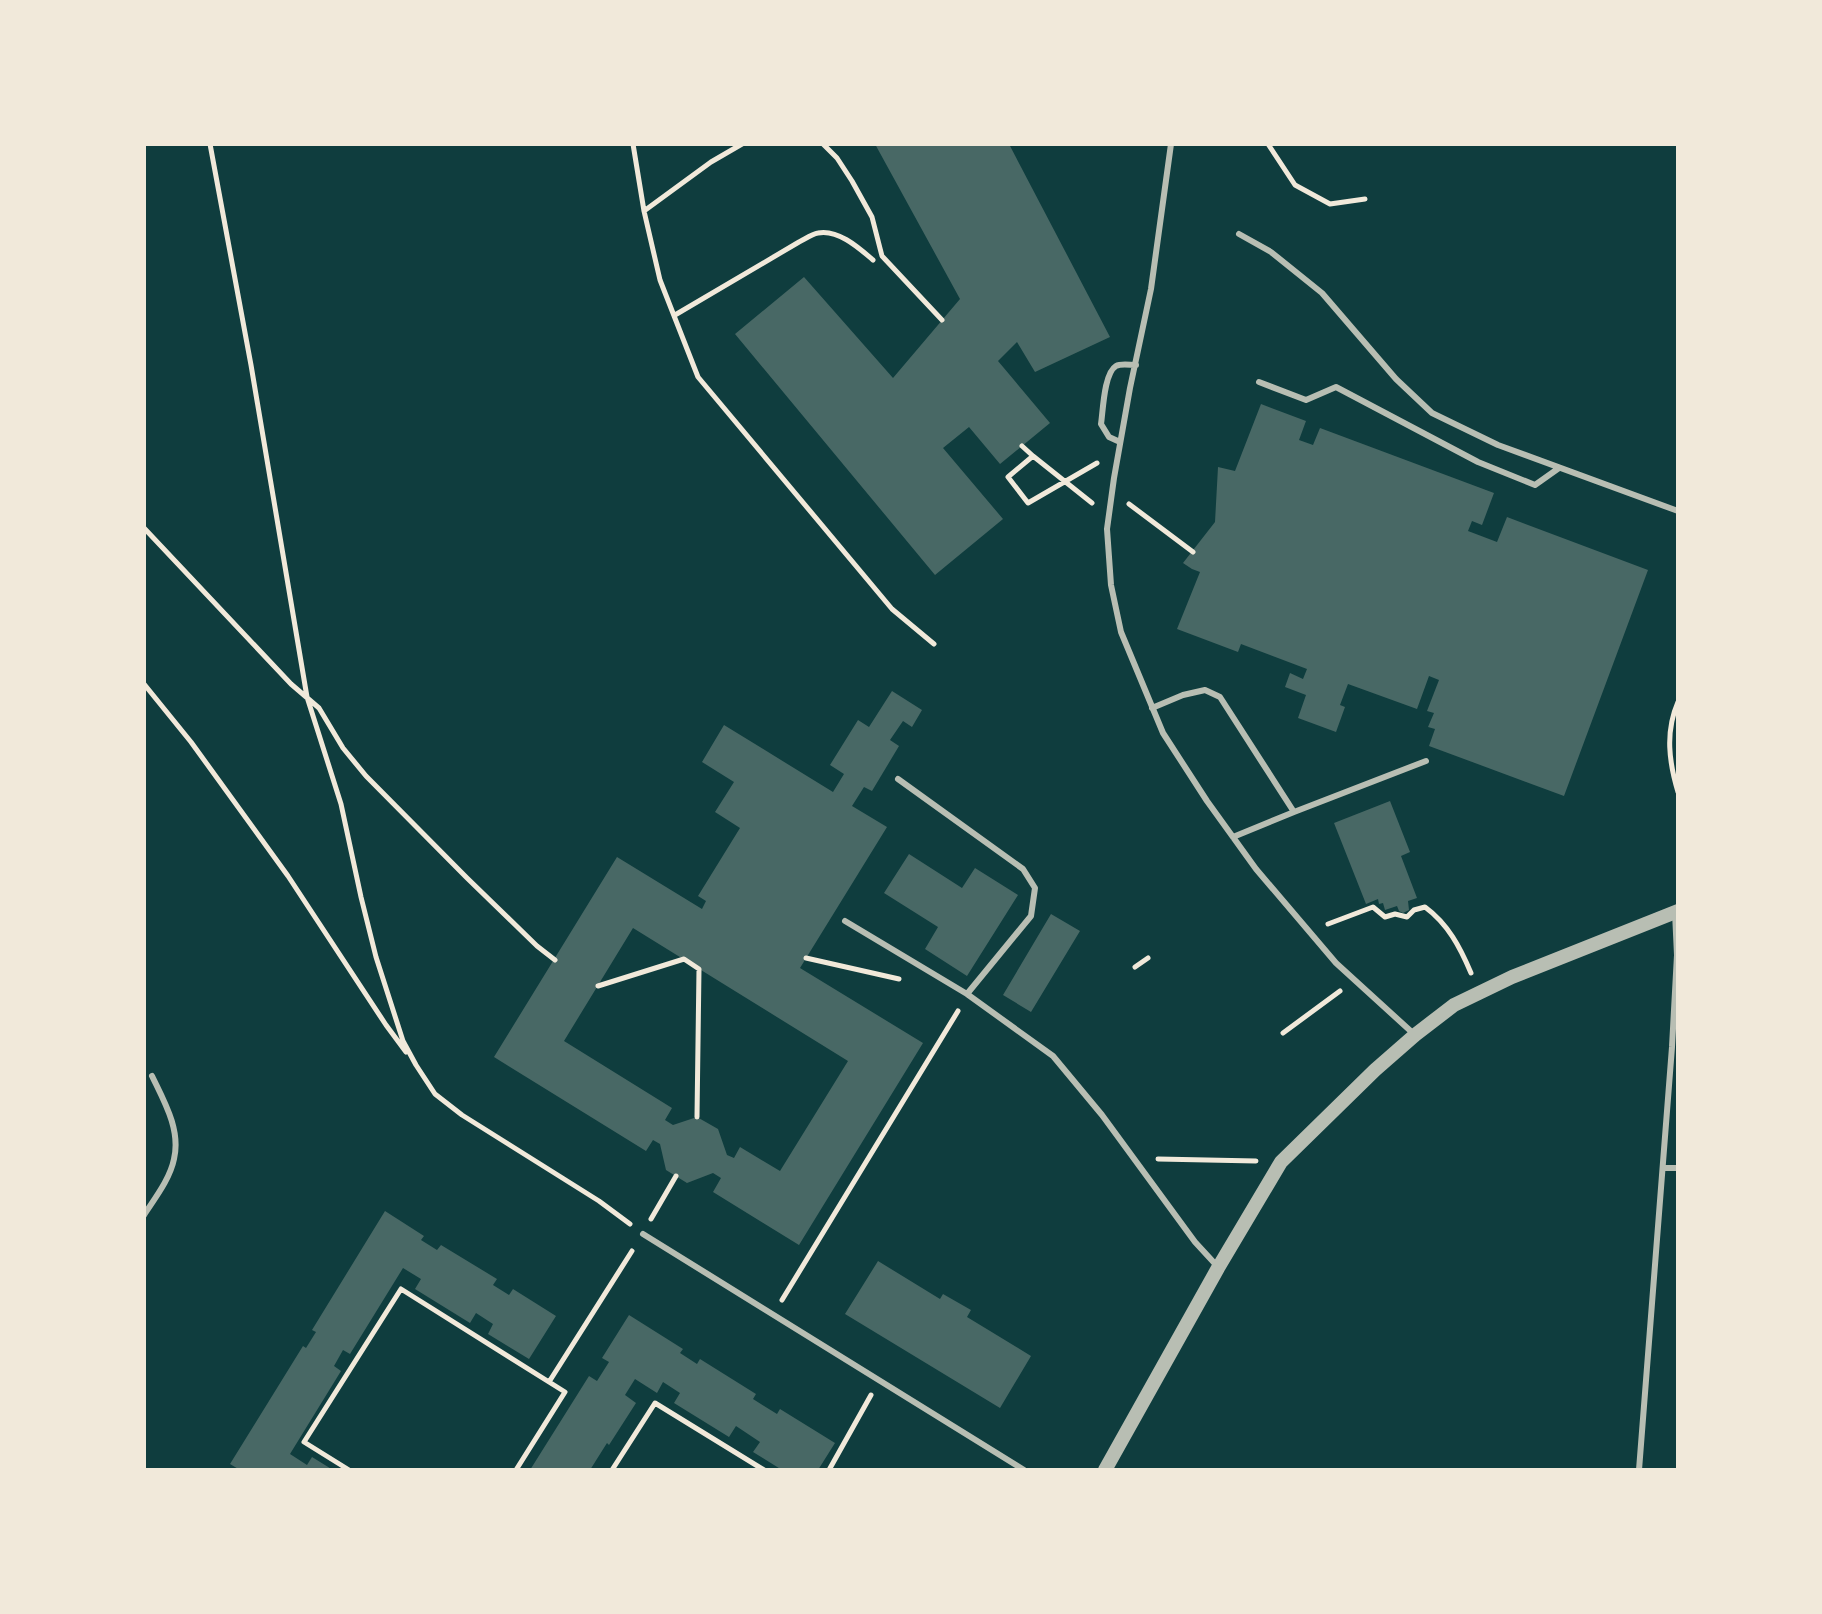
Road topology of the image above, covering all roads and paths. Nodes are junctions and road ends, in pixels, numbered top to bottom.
1 (210, 144) edge
2 (633, 144) edge
3 (742, 144) edge
4 (823, 144) edge
5 (1171, 144) edge
6 (1268, 144) edge
7 (1365, 199) dead end
8 (644, 211) junction
9 (1239, 234) dead end
10 (873, 260) dead end
11 (675, 315) junction
12 (942, 320) dead end
13 (1136, 365) junction
14 (1259, 382) dead end
15 (1120, 442) junction
16 (1022, 446) dead end
17 (1119, 450) junction
18 (1033, 456) junction
19 (1559, 468) junction
20 (1065, 482) junction
21 (1093, 504) dead end
22 (1678, 511) edge
23 (1155, 524) dead end
24 (144, 528) edge
25 (1193, 552) dead end
26 (934, 644) dead end
27 (144, 684) edge
28 (307, 697) junction
29 (1678, 702) edge
30 (1152, 708) junction
31 (1426, 761) dead end
32 (898, 779) dead end
33 (1678, 792) edge
34 (1294, 812) junction
35 (1233, 837) junction
36 (1676, 912) edge
37 (845, 921) dead end
38 (1309, 930) junction
39 (806, 958) dead end
40 (1148, 958) dead end
41 (555, 960) dead end
42 (1135, 967) dead end
43 (1355, 980) junction
44 (909, 981) dead end
45 (598, 986) dead end
46 (1479, 993) junction
47 (967, 994) junction
48 (1283, 1033) dead end
49 (1415, 1035) junction
50 (1675, 1046) edge
51 (416, 1065) junction
52 (152, 1076) dead end
53 (697, 1117) dead end
54 (1134, 1158) junction
55 (1281, 1162) junction
56 (1663, 1168) junction
57 (1678, 1168) edge
58 (676, 1176) dead end
59 (144, 1215) edge
60 (643, 1234) junction
61 (1218, 1268) junction
62 (773, 1314) junction
63 (880, 1381) junction
64 (549, 1382) junction
65 (349, 1470) edge
66 (516, 1470) edge
67 (612, 1470) edge
68 (764, 1470) edge
69 (829, 1470) edge
70 (1024, 1470) edge
71 (1105, 1470) edge
72 (1639, 1470) edge

1 - 28 path
2 - 8 path
3 - 8 path
4 - 12 path
5 - 13 lane
6 - 7 path
8 - 11 path
9 - 19 lane
10 - 11 path
11 - 26 path
13 - 15 lane
13 - 15 lane
14 - 19 lane
15 - 17 lane
16 - 18 path
17 - 20 path
17 - 30 lane
18 - 20 path
18 - 20 path
19 - 22 lane
20 - 21 path
23 - 25 path
24 - 28 path
27 - 51 path
28 - 41 path
28 - 51 path
29 - 33 path
30 - 34 lane
30 - 35 lane
31 - 34 lane
32 - 47 lane
34 - 35 lane
35 - 38 lane
36 - 46 street
36 - 50 lane
37 - 47 lane
38 - 43 lane
38 - 46 path
39 - 44 path
40 - 42 path
43 - 48 path
43 - 49 lane
45 - 53 path
46 - 49 street
47 - 54 lane
47 - 62 path
49 - 55 street
50 - 56 lane
51 - 60 path
52 - 59 lane
54 - 55 path
54 - 61 lane
55 - 61 street
56 - 57 lane
56 - 72 lane
58 - 60 path
60 - 62 lane
60 - 64 path
61 - 71 street
62 - 63 lane
63 - 69 path
63 - 70 lane
64 - 65 path
64 - 66 path
67 - 68 path

